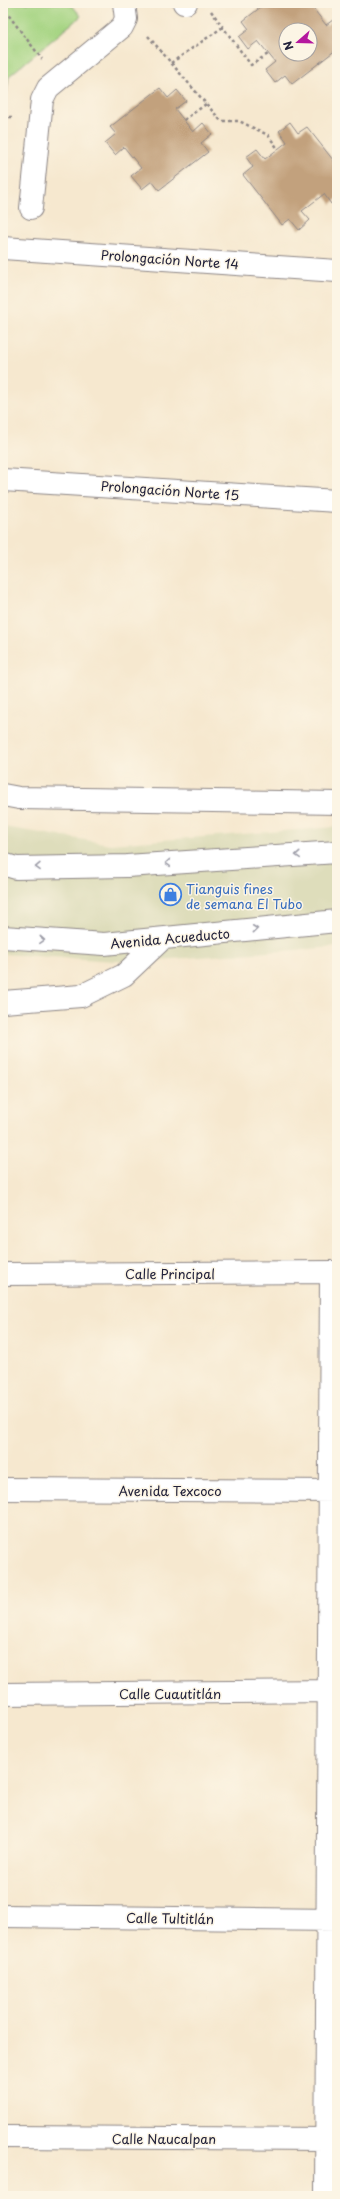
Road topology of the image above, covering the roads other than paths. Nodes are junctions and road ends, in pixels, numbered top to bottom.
1 (125, 7) edge
2 (31, 208) dead end
3 (3, 248) edge
4 (337, 271) edge
5 (3, 480) edge
6 (337, 501) edge
7 (3, 795) edge
8 (337, 803) edge
9 (337, 852) edge
10 (3, 864) edge
11 (337, 921) edge
12 (3, 938) edge
13 (162, 939) junction
14 (3, 1002) edge
15 (334, 1272) edge
16 (3, 1274) edge
17 (3, 1488) edge
18 (333, 1491) edge
19 (333, 1691) edge
20 (3, 1694) edge
21 (3, 1916) edge
22 (332, 1920) edge
23 (3, 2137) edge
24 (326, 2139) junction
25 (326, 2196) edge

1 - 2 street
3 - 4 street, Prolongación Norte 14
5 - 6 street, Prolongación Norte 15
7 - 8 street
9 -> 10 street
13 -> 11 street, Avenida Acueducto
12 -> 13 street, Avenida Acueducto
13 - 14 street
15 - 16 street, Calle Principal
15 - 18 street
17 - 18 street, Avenida Texcoco
18 - 19 street
19 - 20 street, Calle Cuautitlán
19 - 22 street
21 - 22 street, Calle Tultitlán
22 - 24 street
23 - 24 street, Calle Naucalpan
24 - 25 street

